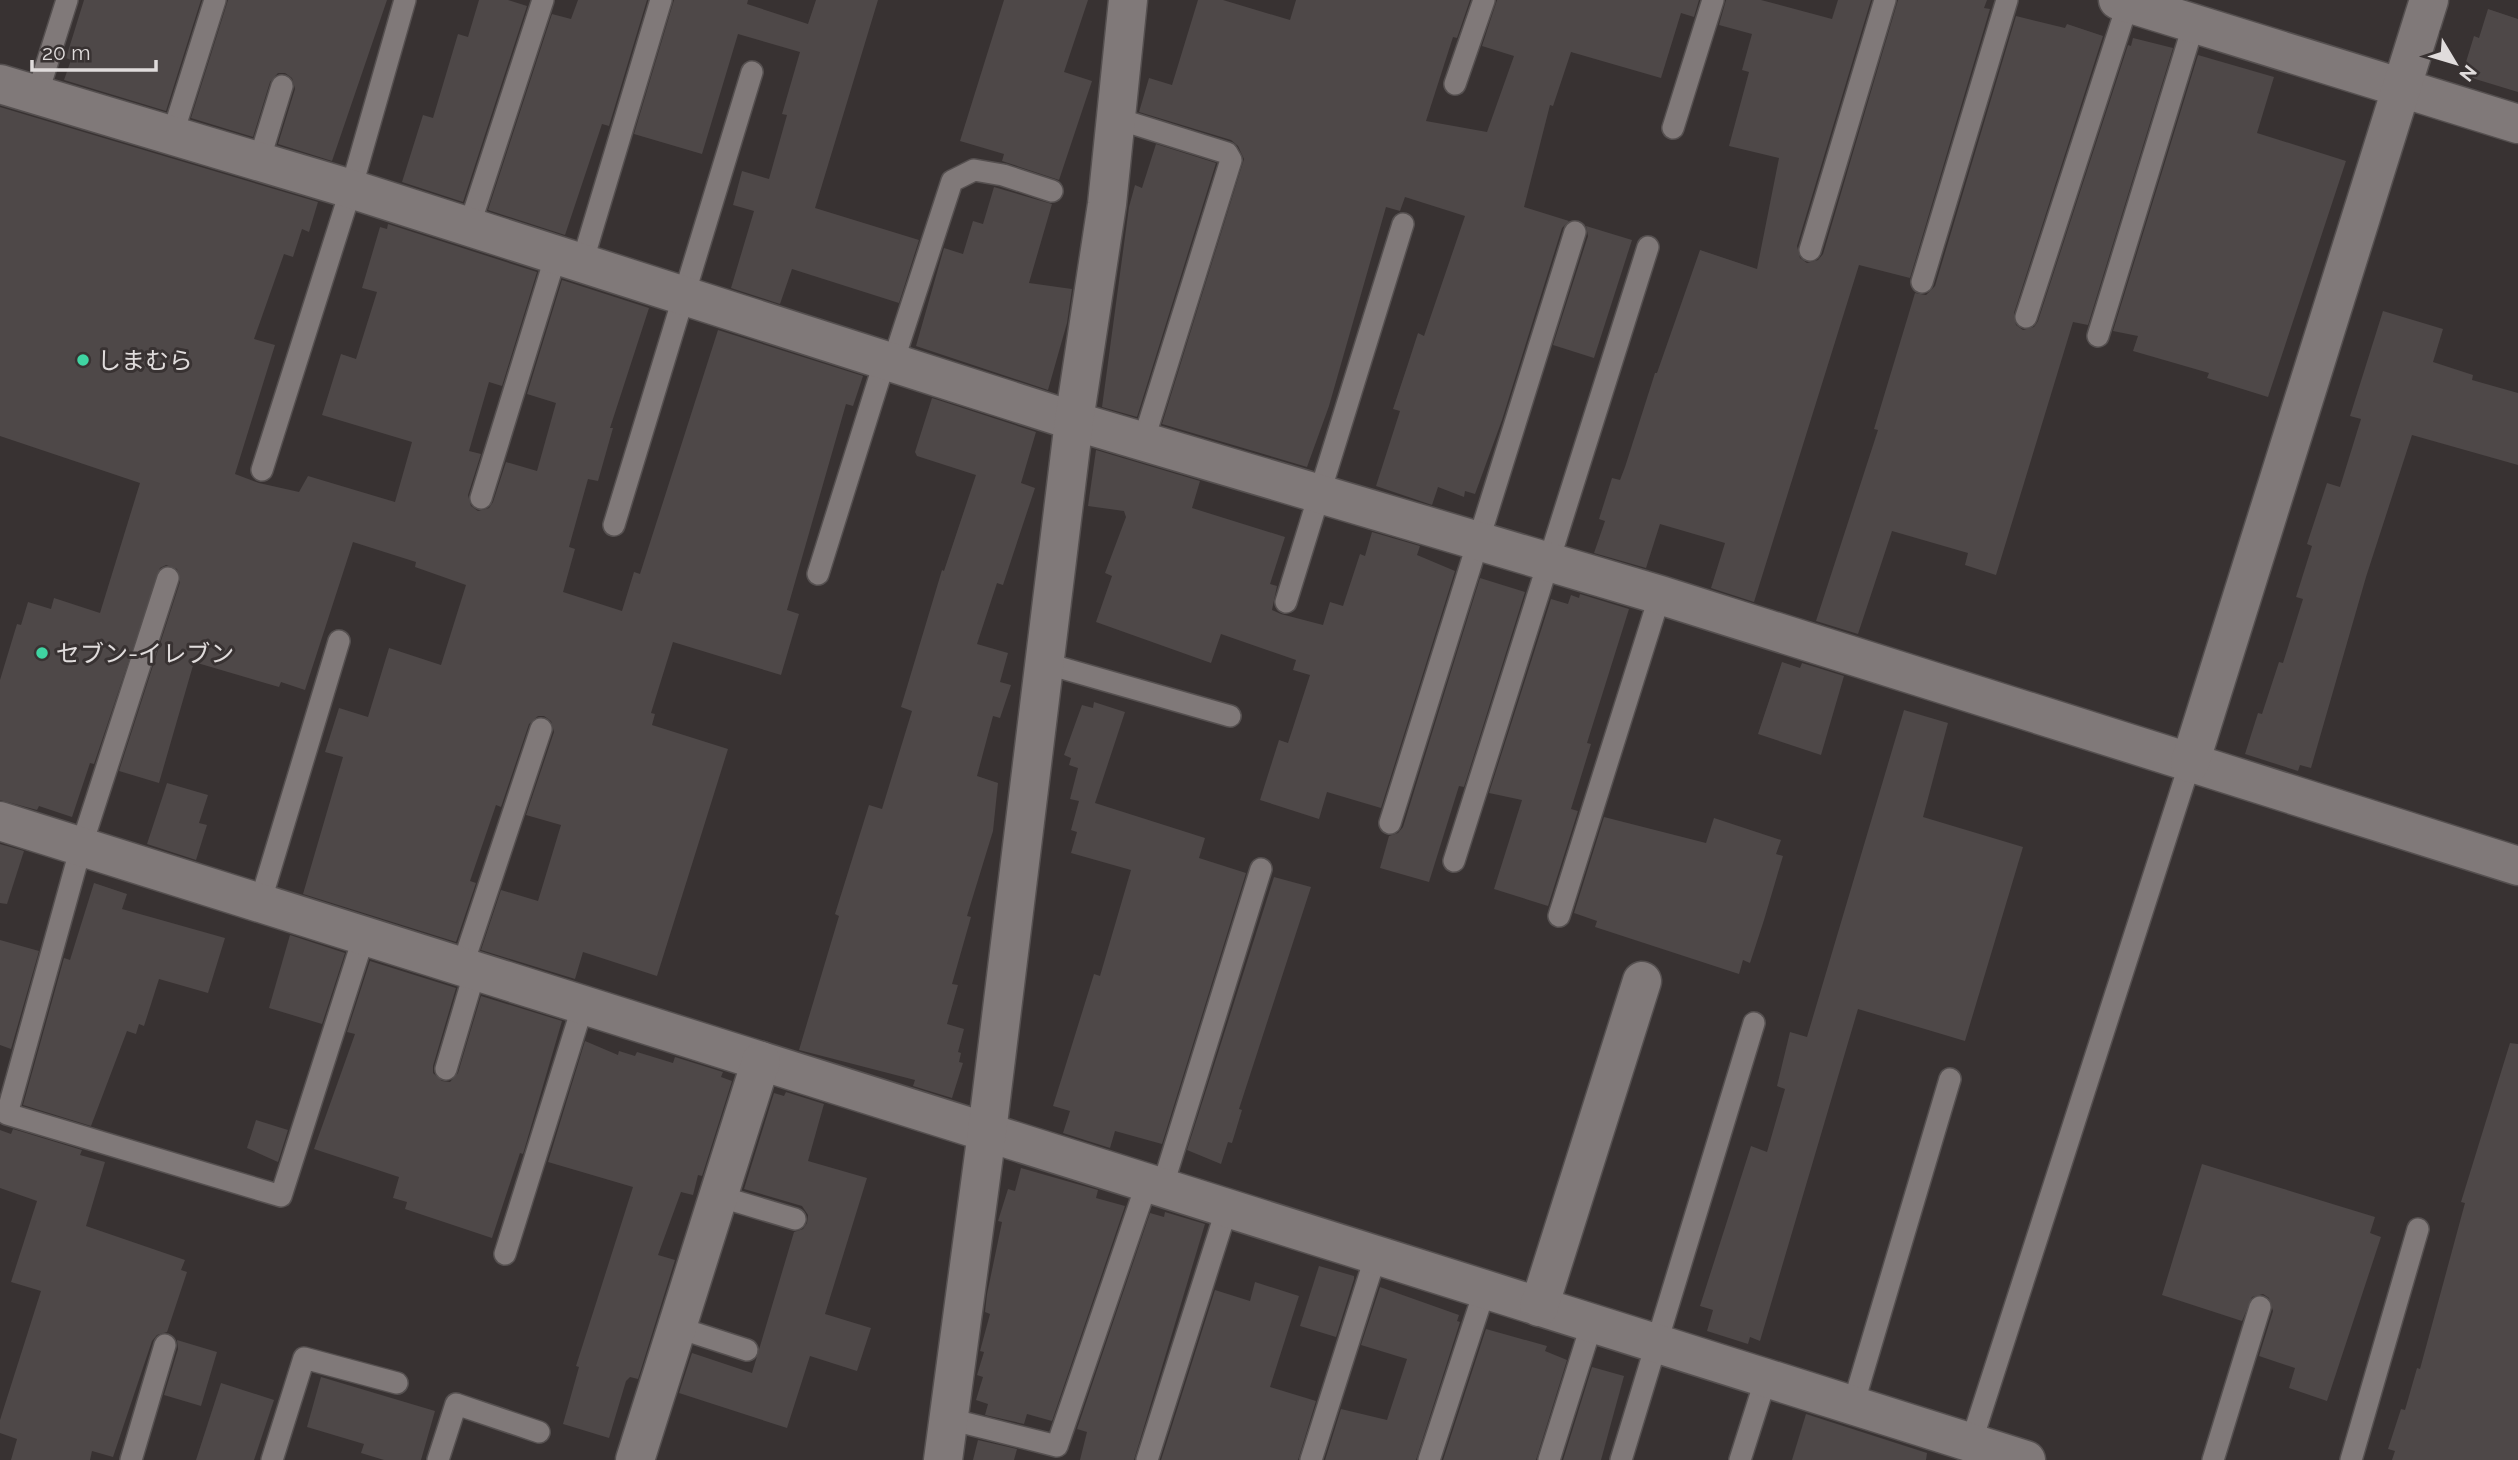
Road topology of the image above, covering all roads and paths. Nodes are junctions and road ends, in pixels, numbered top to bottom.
1 (67, 0) edge
2 (215, 0) edge
3 (405, 0) edge
4 (542, 0) edge
5 (661, 0) edge
6 (1128, 0) edge
7 (1484, 0) edge
8 (1713, 0) edge
9 (1885, 0) edge
10 (2007, 0) edge
11 (2429, 0) edge
12 (2123, 2) edge
13 (2194, 23) junction
14 (752, 72) dead end
15 (0, 84) edge
16 (1455, 84) dead end
17 (282, 86) dead end
18 (2403, 87) junction
19 (37, 95) junction
20 (1115, 118) junction
21 (2518, 124) edge
22 (1673, 128) dead end
23 (172, 136) junction
24 (259, 161) junction
25 (351, 190) junction
26 (1052, 191) dead end
27 (1403, 224) dead end
28 (469, 227) junction
29 (1575, 232) dead end
30 (1648, 247) dead end
31 (1810, 250) dead end
32 (569, 259) junction
33 (1922, 282) dead end
34 (684, 295) junction
35 (2026, 317) dead end
36 (2098, 336) dead end
37 (889, 361) junction
38 (1074, 421) junction
39 (1143, 442) junction
40 (262, 470) dead end
41 (1318, 494) junction
42 (481, 498) dead end
43 (614, 525) dead end
44 (1477, 541) junction
45 (1547, 562) junction
46 (818, 574) dead end
47 (167, 578) dead end
48 (1660, 595) junction
49 (1286, 602) dead end
50 (339, 641) dead end
51 (1044, 663) junction
52 (1230, 716) dead end
53 (541, 729) dead end
54 (2190, 763) junction
55 (0, 821) edge
56 (1390, 823) dead end
57 (81, 847) junction
58 (1454, 861) dead end
59 (2518, 866) edge
60 (1261, 869) dead end
61 (260, 903) junction
62 (1559, 916) dead end
63 (365, 936) junction
64 (468, 969) junction
65 (1643, 981) dead end
66 (583, 1005) junction
67 (1754, 1023) dead end
68 (761, 1061) junction
69 (446, 1069) dead end
70 (1950, 1079) dead end
71 (987, 1132) junction
72 (1154, 1185) junction
73 (718, 1196) junction
74 (1227, 1208) junction
75 (795, 1219) dead end
76 (2418, 1229) dead end
77 (505, 1254) dead end
78 (1376, 1255) junction
79 (1485, 1290) junction
80 (1539, 1307) junction
81 (2260, 1307) dead end
82 (1592, 1323) junction
83 (677, 1327) junction
84 (1656, 1343) junction
85 (164, 1345) dead end
86 (747, 1350) dead end
87 (1766, 1378) junction
88 (397, 1383) dead end
89 (1853, 1405) junction
90 (949, 1419) junction
91 (540, 1432) dead end
92 (1968, 1451) edge
93 (131, 1460) edge
94 (272, 1460) edge
95 (438, 1460) edge
96 (635, 1460) edge
97 (943, 1460) edge
98 (1147, 1460) edge
99 (1311, 1460) edge
100 (1429, 1460) edge
101 (1549, 1460) edge
102 (1621, 1460) edge
103 (1740, 1460) edge
104 (2026, 1460) edge
105 (2213, 1460) edge
106 (2351, 1460) edge

1 - 19 lane
2 - 23 lane
3 - 25 lane
4 - 28 lane
5 - 32 lane
6 - 20 street
7 - 16 lane
8 - 22 lane
9 - 31 lane
10 - 33 lane
11 - 18 street
12 - 13 street
12 - 35 lane
13 - 18 street
13 - 36 lane
14 - 34 lane
15 - 19 street
17 - 24 lane
18 - 21 street
18 - 54 street
19 - 23 street
20 - 38 street
20 - 39 lane
23 - 24 street
24 - 25 street
25 - 28 street
25 - 40 lane
26 - 37 lane
27 - 41 lane
28 - 32 street
29 - 44 lane
30 - 45 lane
32 - 34 street
32 - 42 lane
34 - 37 street
34 - 43 lane
37 - 38 street
37 - 46 lane
38 - 39 street
38 - 51 street
39 - 41 street
41 - 44 street
41 - 49 lane
44 - 45 street
44 - 56 lane
45 - 48 street
45 - 58 lane
47 - 57 lane
48 - 54 street
48 - 62 lane
50 - 61 lane
51 - 52 lane
51 - 71 street
53 - 64 lane
54 - 59 street
54 - 92 lane
55 - 57 street
57 - 61 street
57 - 63 lane
60 - 72 lane
61 - 63 street
63 - 64 street
64 - 66 street
64 - 69 lane
65 - 80 street
66 - 68 street
66 - 77 lane
67 - 84 lane
68 - 71 street
68 - 73 street
70 - 89 lane
71 - 72 street
71 - 90 street
72 - 74 street
72 - 90 lane
73 - 75 lane
73 - 83 street
74 - 78 street
74 - 98 lane
76 - 106 lane
78 - 79 street
78 - 99 lane
79 - 80 street
79 - 100 lane
80 - 82 street
81 - 105 lane
82 - 84 street
82 - 101 lane
83 - 86 lane
83 - 96 street
84 - 87 street
84 - 102 lane
85 - 93 lane
87 - 89 street
87 - 103 lane
88 - 94 lane
89 - 92 street
90 - 97 street
91 - 95 lane
92 - 104 street

